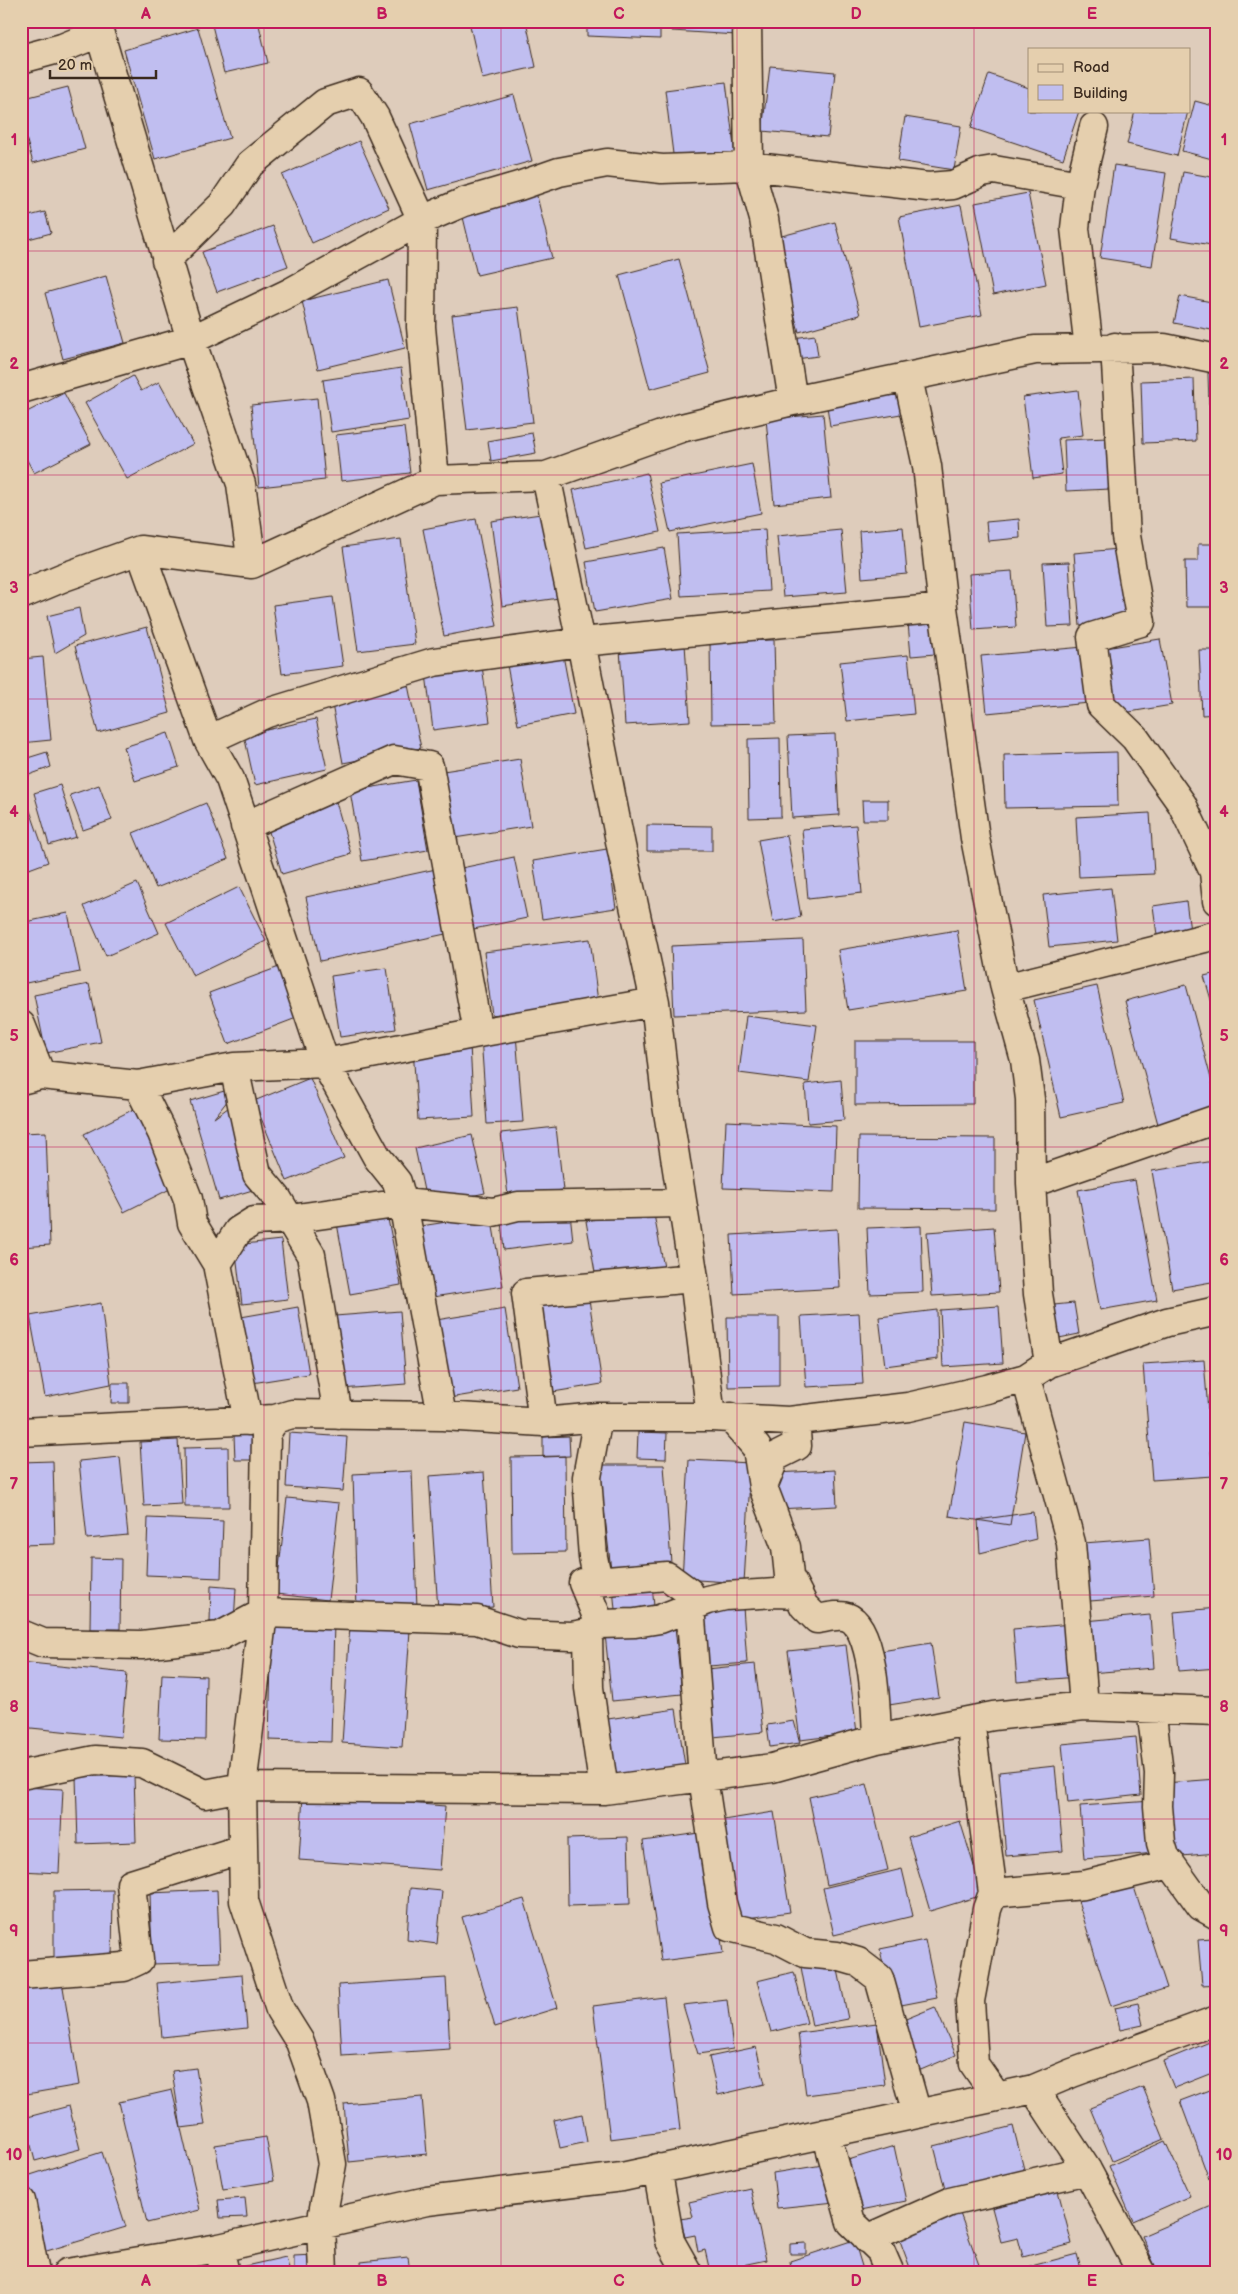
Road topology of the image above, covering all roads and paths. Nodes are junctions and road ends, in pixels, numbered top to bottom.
1 (747, 21) edge
2 (97, 27) edge
3 (21, 59) edge
4 (1094, 127) dead end
5 (749, 166) junction
6 (1080, 185) junction
7 (422, 220) junction
8 (166, 260) junction
9 (191, 340) junction
10 (1102, 348) junction
11 (1217, 359) edge
12 (908, 378) junction
13 (21, 389) edge
14 (793, 401) junction
15 (546, 476) junction
16 (435, 480) junction
17 (140, 550) junction
18 (252, 564) junction
19 (21, 595) edge
20 (943, 608) junction
21 (581, 642) junction
22 (208, 740) junction
23 (245, 826) junction
24 (1217, 901) edge
25 (1217, 935) edge
26 (1005, 988) junction
27 (655, 1002) junction
28 (21, 1025) edge
29 (478, 1033) junction
30 (324, 1063) junction
31 (234, 1067) junction
32 (31, 1077) edge
33 (138, 1085) junction
34 (1217, 1119) edge
35 (1031, 1183) junction
36 (403, 1203) junction
37 (682, 1203) junction
38 (290, 1219) junction
39 (217, 1264) junction
40 (694, 1278) junction
41 (1217, 1311) edge
42 (1049, 1363) junction
43 (1026, 1378) junction
44 (338, 1415) junction
45 (442, 1416) junction
46 (598, 1417) junction
47 (721, 1417) junction
48 (275, 1419) junction
49 (248, 1421) junction
50 (789, 1421) junction
51 (543, 1422) junction
52 (21, 1432) edge
53 (763, 1487) junction
54 (598, 1581) junction
55 (798, 1594) junction
56 (690, 1608) junction
57 (263, 1614) junction
58 (594, 1628) junction
59 (21, 1634) edge
60 (1084, 1706) junction
61 (1151, 1709) junction
62 (1217, 1710) edge
63 (970, 1721) junction
64 (877, 1739) junction
65 (21, 1775) edge
66 (702, 1778) junction
67 (242, 1787) junction
68 (604, 1790) junction
69 (242, 1849) junction
70 (1171, 1864) junction
71 (992, 1893) junction
72 (1217, 1915) edge
73 (21, 1975) edge
74 (1217, 2020) edge
75 (1034, 2089) junction
76 (997, 2097) junction
77 (917, 2114) junction
78 (826, 2133) junction
79 (657, 2168) junction
80 (1087, 2170) junction
81 (21, 2201) edge
82 (321, 2224) junction
83 (867, 2238) junction
84 (222, 2260) edge
85 (104, 2269) edge
86 (35, 2273) edge
87 (67, 2273) edge
88 (324, 2273) edge
89 (688, 2273) edge
90 (890, 2273) edge
91 (1142, 2273) edge

1 - 5 street
2 - 3 street
2 - 8 street
4 - 6 street
5 - 6 street
5 - 7 street
5 - 14 street
6 - 10 street
7 - 8 street
7 - 9 street
7 - 16 street
8 - 9 street
9 - 13 street
9 - 18 street
10 - 11 street
10 - 12 street
10 - 24 street
12 - 14 street
12 - 20 street
14 - 15 street
15 - 16 street
15 - 21 street
16 - 18 street
17 - 18 street
17 - 19 street
17 - 22 street
20 - 21 street
20 - 26 street
21 - 22 street
21 - 27 street
22 - 23 street
23 - 29 street
23 - 30 street
25 - 26 street
26 - 35 street
27 - 29 street
27 - 37 street
28 - 32 street
29 - 30 street
30 - 31 street
30 - 36 street
31 - 33 street
31 - 38 street
32 - 33 street
33 - 39 street
34 - 35 street
35 - 42 street
36 - 37 street
36 - 38 street
36 - 45 street
37 - 40 street
38 - 39 street
38 - 44 street
39 - 49 street
40 - 47 street
40 - 51 street
41 - 42 street
42 - 43 street
43 - 50 street
43 - 60 street
44 - 45 street
44 - 48 street
45 - 51 street
46 - 47 street
46 - 51 street
46 - 54 street
47 - 50 street
47 - 53 street
48 - 49 street
48 - 57 street
49 - 52 street
50 - 53 street
53 - 55 street
54 - 56 street
54 - 58 street
55 - 56 street
55 - 64 street
56 - 58 street
56 - 66 street
57 - 58 street
57 - 59 street
57 - 67 street
58 - 68 street
60 - 61 street
60 - 63 street
61 - 62 street
61 - 70 street
63 - 64 street
63 - 71 street
64 - 66 street
65 - 67 street
66 - 68 street
66 - 77 street
67 - 68 street
67 - 69 street
69 - 73 street
69 - 82 street
70 - 71 street
70 - 72 street
71 - 76 street
74 - 75 street
75 - 76 street
75 - 80 street
76 - 77 street
77 - 78 street
78 - 79 street
78 - 83 street
79 - 82 street
79 - 89 street
80 - 83 street
80 - 91 street
81 - 86 street
82 - 84 street
82 - 88 street
83 - 90 street
84 - 85 street
85 - 87 street

